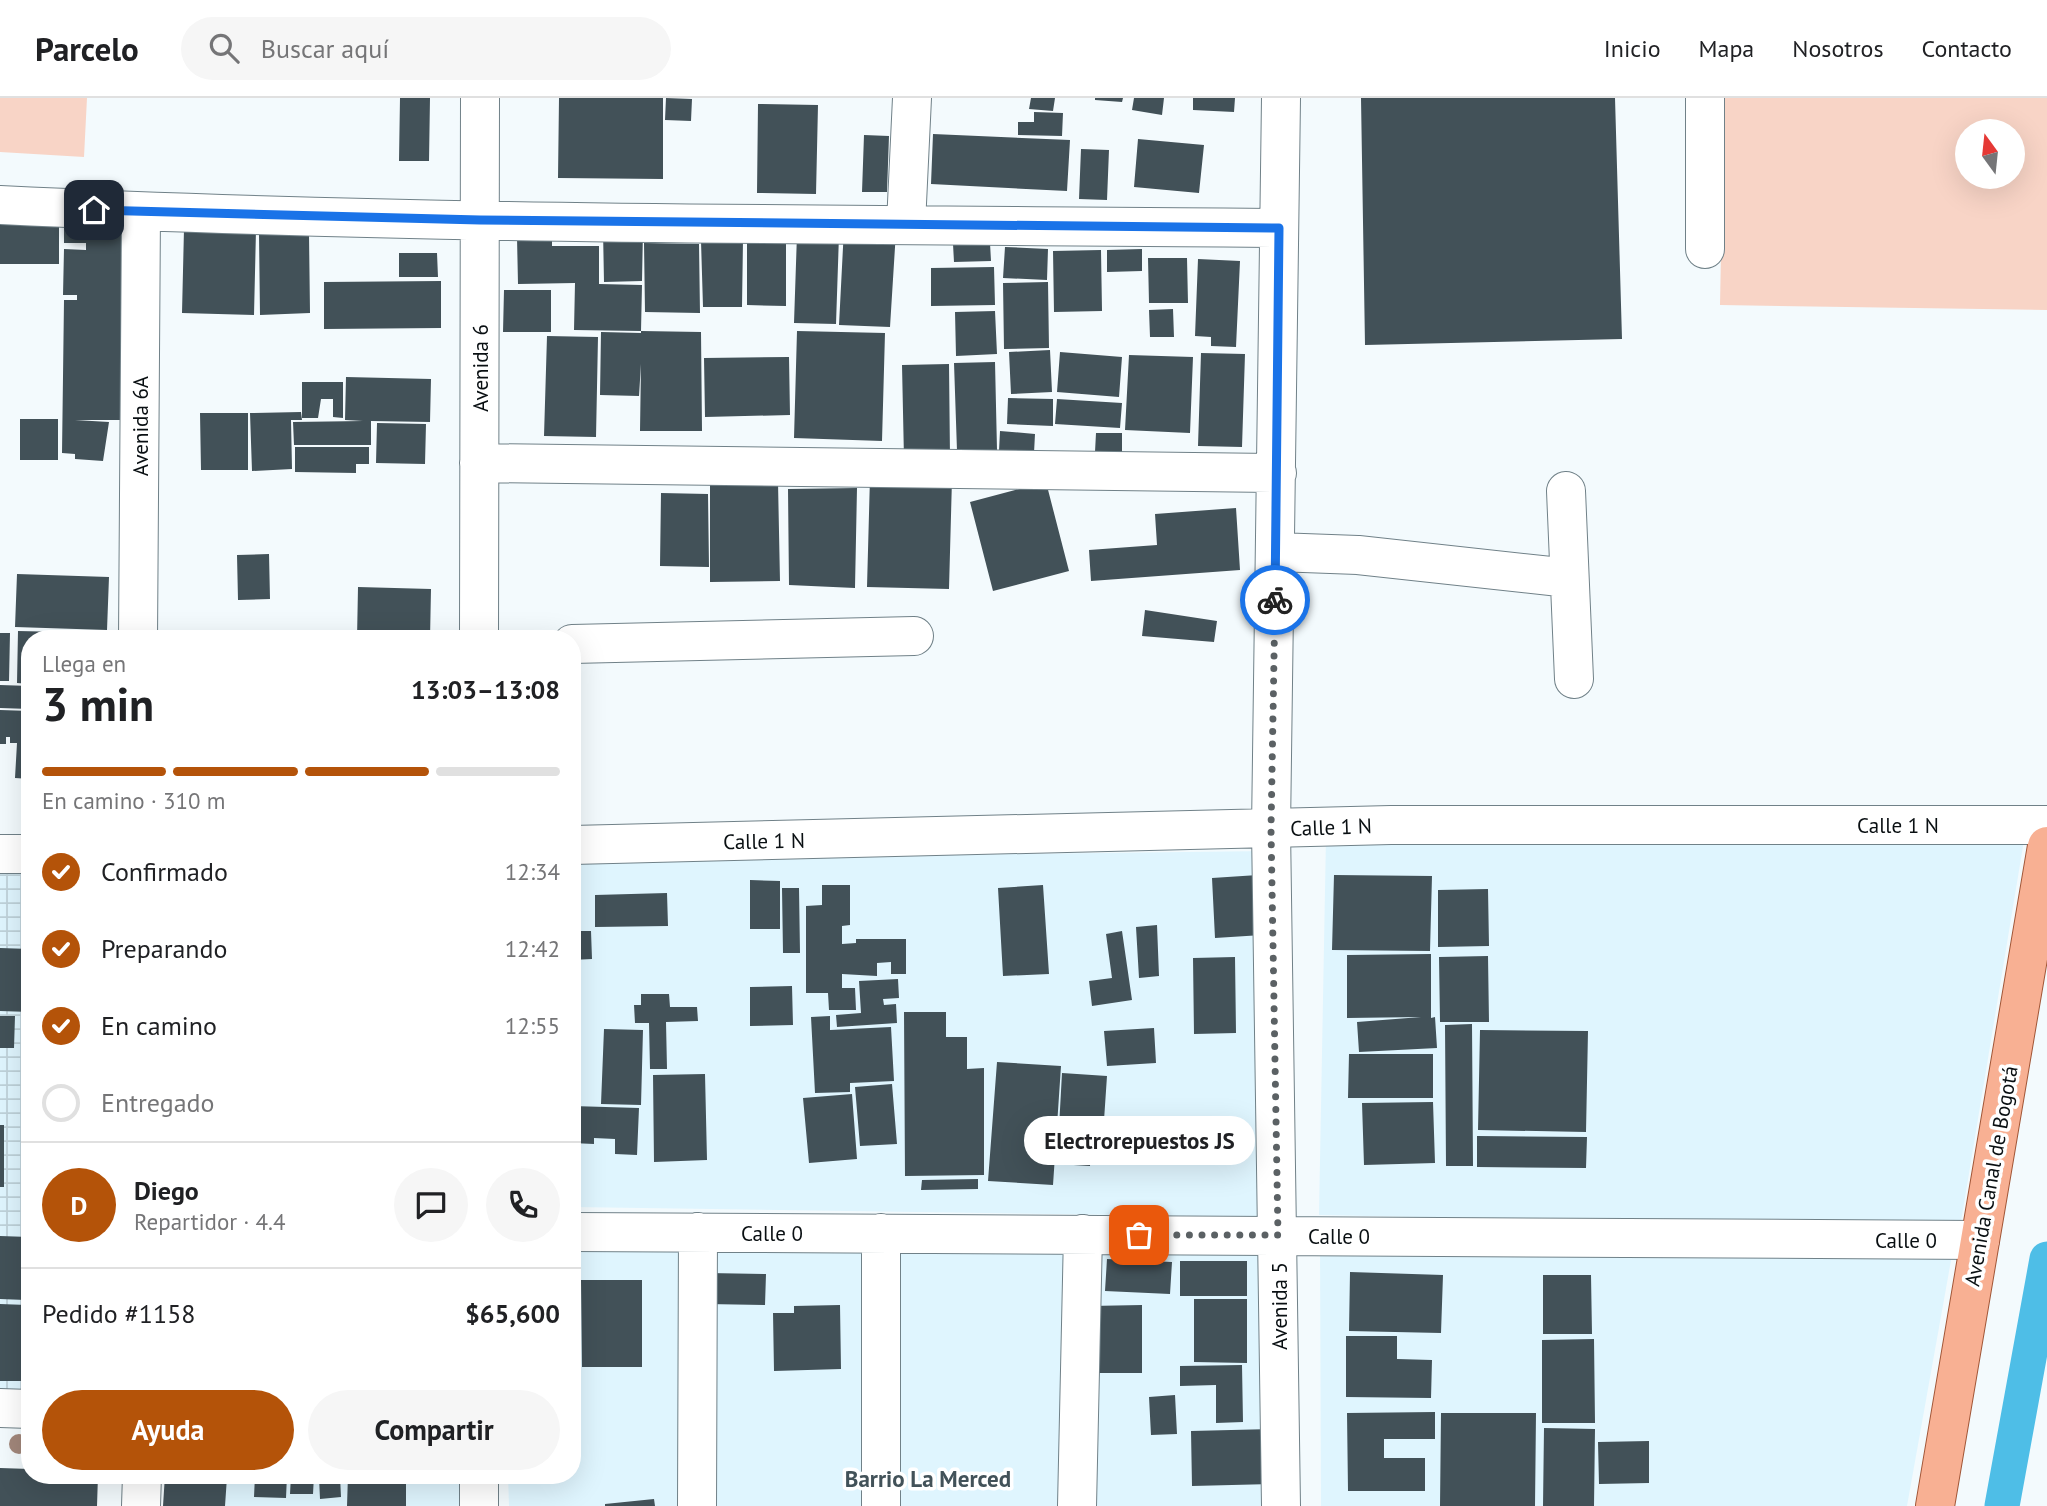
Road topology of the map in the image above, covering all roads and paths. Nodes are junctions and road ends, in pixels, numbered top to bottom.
1 (480, 98) edge
2 (912, 98) edge
3 (1281, 98) edge
4 (1705, 98) edge
5 (0, 205) edge
6 (141, 212) junction
7 (480, 220) junction
8 (906, 224) junction
9 (1279, 228) junction
10 (1705, 250) dead end
11 (479, 463) junction
12 (1277, 473) junction
13 (1566, 491) dead end
14 (1276, 552) junction
15 (1569, 578) junction
16 (138, 630) edge
17 (479, 630) edge
18 (914, 636) dead end
19 (581, 644) edge
20 (1574, 679) dead end
21 (2047, 825) edge
22 (1271, 829) junction
23 (581, 845) edge
24 (2047, 846) edge
25 (0, 854) edge
26 (21, 854) edge
27 (581, 1232) edge
28 (698, 1232) junction
29 (881, 1233) junction
30 (1083, 1234) junction
31 (1278, 1235) junction
32 (1980, 1240) junction
33 (0, 1408) edge
34 (21, 1409) edge
35 (142, 1484) edge
36 (479, 1484) edge
37 (141, 1506) edge
38 (479, 1506) edge
39 (697, 1506) edge
40 (881, 1506) edge
41 (1077, 1506) edge
42 (1281, 1506) edge
43 (1935, 1506) edge

1 - 7 street, Avenida 6
2 - 8 street
3 - 9 street, Avenida 5
4 - 10 street
5 - 6 street
6 - 7 street
6 - 16 street, Avenida 6A
7 - 8 street
7 - 11 street, Avenida 6
8 - 9 street
9 - 12 street, Avenida 5
11 - 12 street
11 - 17 street, Avenida 6
12 - 14 street, Avenida 5
13 - 15 street
14 - 15 street
14 - 22 street, Avenida 5
15 - 20 street
18 - 19 street
21 - 22 street, Calle 1 N
22 - 23 street, Calle 1 N
22 - 31 street, Avenida 5
24 - 32 main road, Avenida Canal de Bogotá
25 - 26 street
27 - 28 street, Calle 0
28 - 29 street, Calle 0
28 - 39 street
29 - 30 street, Calle 0
29 - 40 street
30 - 31 street, Calle 0
30 - 41 street
31 - 32 street, Calle 0
31 - 42 street, Avenida 5
32 - 43 main road, Avenida Canal de Bogotá
33 - 34 street
35 - 37 street
36 - 38 street

